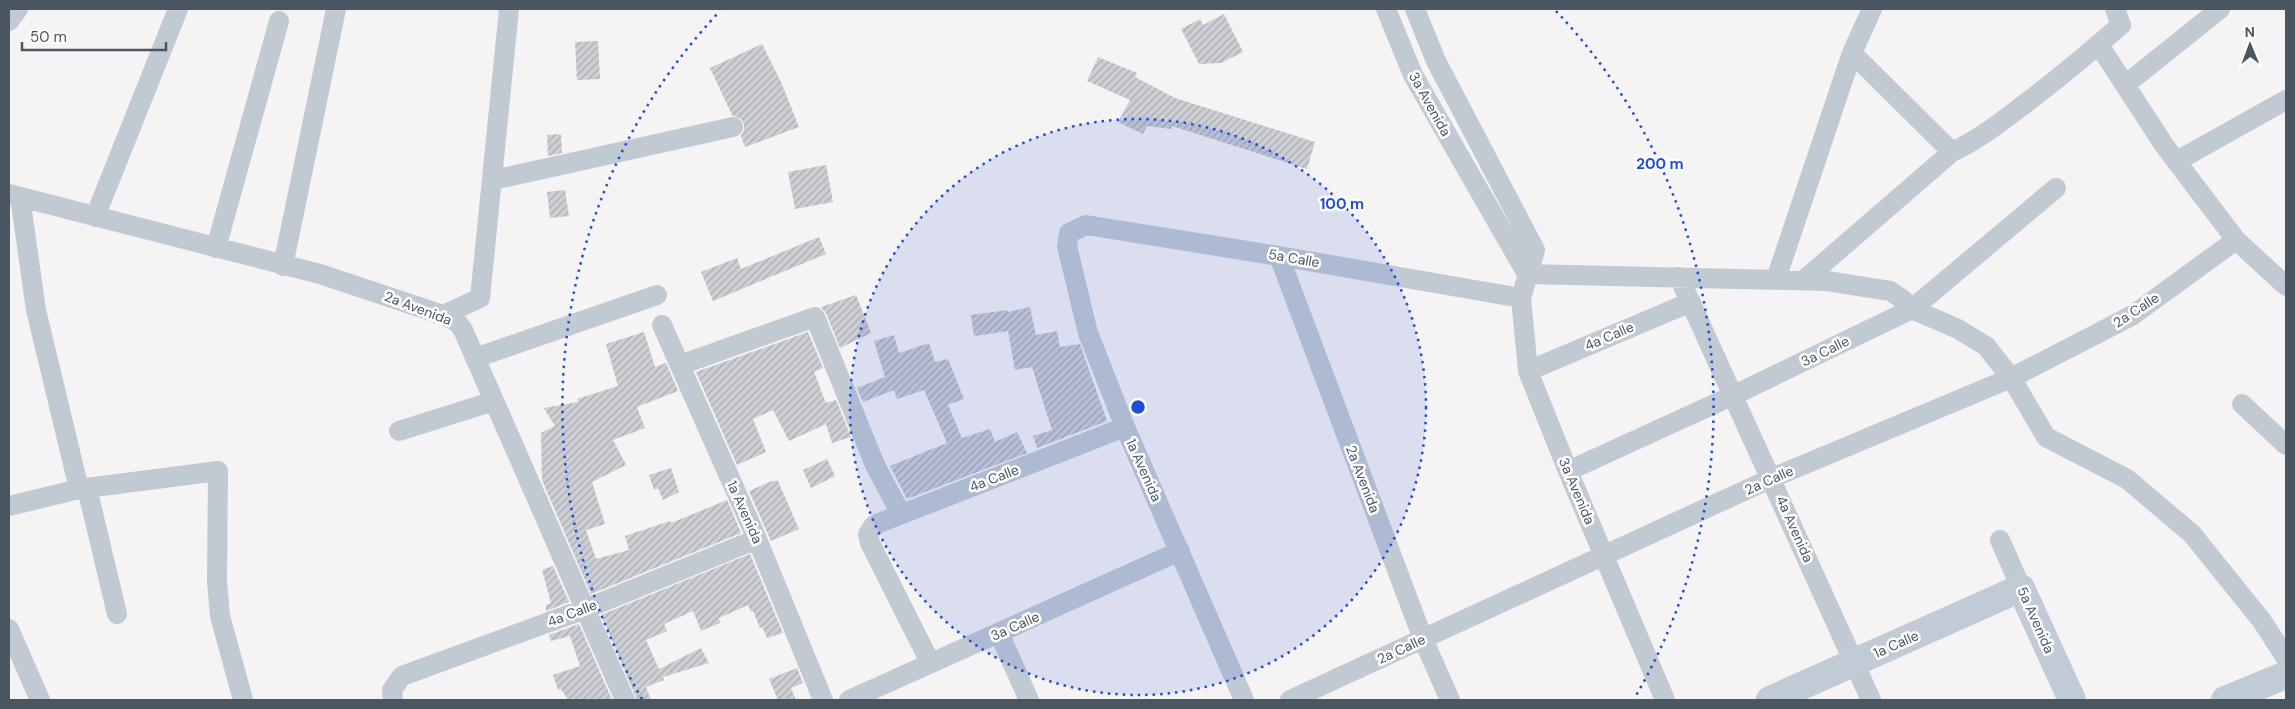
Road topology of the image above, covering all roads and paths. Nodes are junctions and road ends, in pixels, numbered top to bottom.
1 (18, 9) edge
2 (178, 9) edge
3 (336, 9) edge
4 (509, 9) edge
5 (1386, 9) edge
6 (1415, 9) edge
7 (1872, 9) edge
8 (2115, 9) edge
9 (2220, 9) edge
10 (9, 22) edge
11 (279, 22) dead end
12 (2099, 44) junction
13 (1852, 53) junction
14 (2125, 85) junction
15 (2286, 100) edge
16 (734, 127) dead end
17 (1952, 152) junction
18 (2176, 162) junction
19 (493, 180) junction
20 (2056, 188) dead end
21 (14, 196) edge
22 (95, 217) junction
23 (1069, 233) joint
24 (2236, 240) junction
25 (216, 248) junction
26 (1279, 256) junction
27 (283, 266) junction
28 (1527, 274) junction
29 (1679, 277) junction
30 (1776, 279) junction
31 (1804, 280) junction
32 (2286, 286) edge
33 (657, 295) dead end
34 (1520, 298) junction
35 (1691, 302) junction
36 (1912, 308) junction
37 (443, 315) junction
38 (662, 325) dead end
39 (475, 358) junction
40 (680, 365) junction
41 (1528, 371) junction
42 (2011, 378) junction
43 (1734, 396) junction
44 (494, 401) junction
45 (2242, 404) dead end
46 (1125, 427) junction
47 (399, 431) dead end
48 (2286, 446) edge
49 (1568, 471) junction
50 (1772, 478) junction
51 (83, 488) junction
52 (9, 506) edge
53 (901, 514) junction
54 (757, 539) junction
55 (2000, 540) dead end
56 (1180, 552) junction
57 (1604, 555) junction
58 (2021, 588) junction
59 (585, 609) junction
60 (117, 614) dead end
61 (9, 629) edge
62 (999, 633) junction
63 (1423, 639) junction
64 (2286, 658) edge
65 (930, 662) junction
66 (1854, 663) junction
67 (2286, 675) edge
68 (393, 695) edge
69 (40, 700) edge
70 (243, 700) edge
71 (625, 700) edge
72 (823, 700) edge
73 (849, 700) edge
74 (1029, 700) edge
75 (1244, 700) edge
76 (1290, 700) edge
77 (1450, 700) edge
78 (1665, 700) edge
79 (1770, 700) edge
80 (1871, 700) edge
81 (2072, 700) edge
82 (2225, 700) edge

1 - 10 street
2 - 22 street
3 - 27 street
4 - 19 street
5 - 28 street, 3a Avenida
6 - 28 street, 3a Avenida
7 - 13 street
8 - 12 street
9 - 14 street
11 - 25 street
12 - 14 street
12 - 17 street
13 - 17 street
13 - 30 street
14 - 18 street
15 - 18 street
16 - 19 street
17 - 31 street
18 - 24 street
19 - 37 street
20 - 36 street, 3a Calle
21 - 22 street, 2a Avenida
21 - 51 street
22 - 25 street, 2a Avenida
23 - 26 street, 5a Calle
23 - 46 street, 1a Avenida
24 - 32 street
24 - 42 street, 2a Calle
25 - 27 street, 2a Avenida
26 - 34 street, 5a Calle
26 - 63 street, 2a Avenida
27 - 37 street, 2a Avenida
28 - 29 street
28 - 34 street, 3a Avenida
29 - 30 street
29 - 35 street, 4a Avenida
30 - 31 street
31 - 36 street
33 - 39 street
34 - 41 street, 3a Avenida
35 - 41 street, 4a Calle
35 - 43 street, 4a Avenida
36 - 42 street
36 - 43 street, 3a Calle
37 - 39 street, 2a Avenida
38 - 40 street, 1a Avenida
39 - 44 street, 2a Avenida
40 - 53 street
40 - 54 street, 1a Avenida
41 - 49 street, 3a Avenida
42 - 50 street, 2a Calle
42 - 64 street
43 - 49 street, 3a Calle
43 - 50 street, 4a Avenida
44 - 47 street
44 - 59 street, 2a Avenida
45 - 48 street
46 - 53 street, 4a Calle
46 - 56 street, 1a Avenida
49 - 57 street, 3a Avenida
50 - 57 street, 2a Calle
50 - 66 street, 4a Avenida
51 - 52 street
51 - 60 street
51 - 70 street
53 - 65 street, 4a Calle
54 - 59 street, 4a Calle
54 - 72 street, 1a Avenida
55 - 58 street, 5a Avenida
56 - 62 street, 3a Calle
56 - 75 street, 1a Avenida
57 - 63 street, 2a Calle
57 - 78 street, 3a Avenida
58 - 66 main road, 1a Calle
58 - 81 main road, 5a Avenida
59 - 68 street, 4a Calle
59 - 71 street, 2a Avenida
61 - 69 street
62 - 65 street, 3a Calle
62 - 74 street
63 - 76 street, 2a Calle
63 - 77 street, 2a Avenida
65 - 73 street, 3a Calle
66 - 79 main road, 1a Calle
66 - 80 street, 4a Avenida
67 - 82 main road

